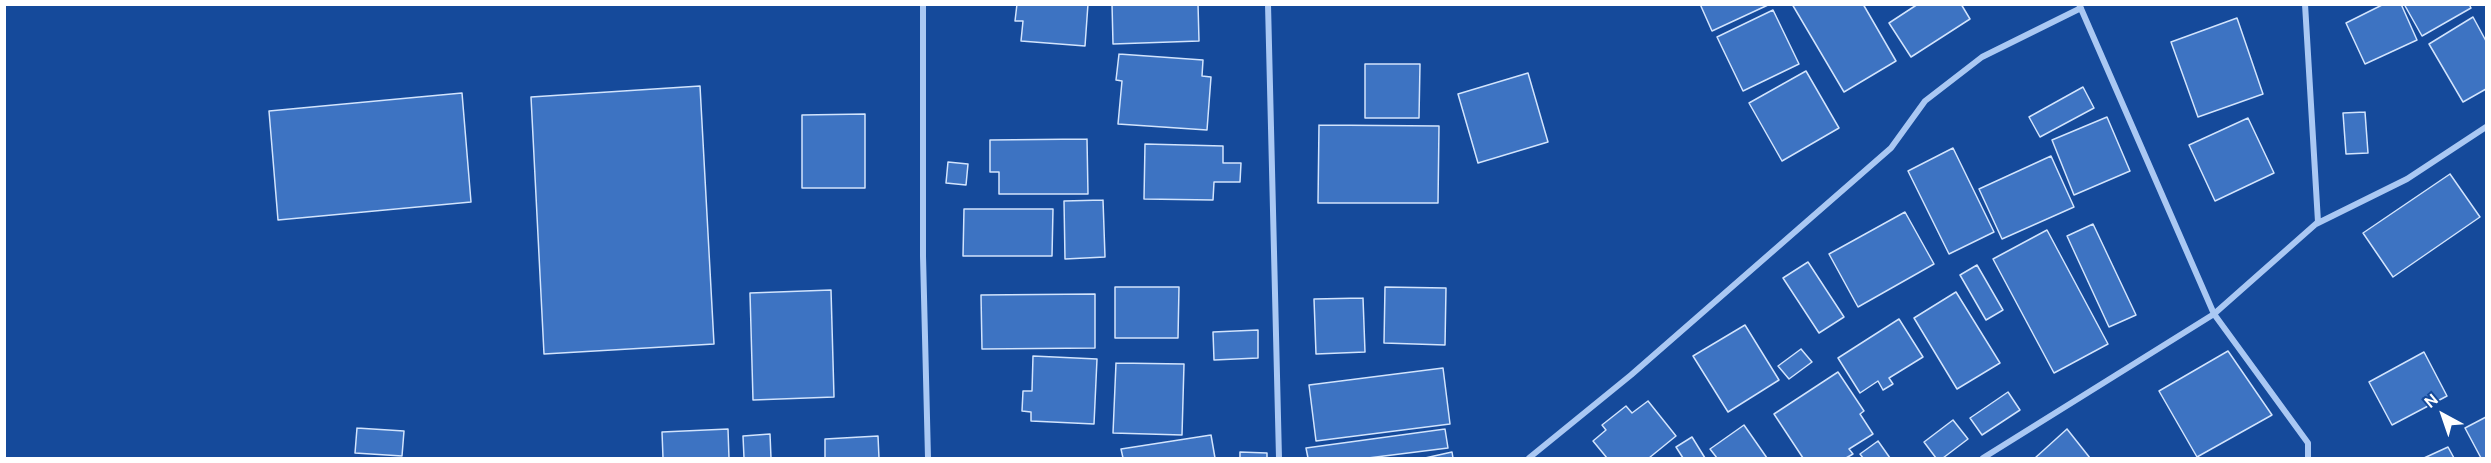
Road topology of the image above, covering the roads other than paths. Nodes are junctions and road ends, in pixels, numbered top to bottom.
1 (923, 4) edge
2 (1268, 4) edge
3 (2305, 4) edge
4 (2080, 6) edge
5 (2487, 127) edge
6 (2313, 226) junction
7 (2214, 314) junction
8 (928, 459) edge
9 (1279, 459) edge
10 (1529, 459) edge
11 (1983, 459) edge
12 (2308, 459) edge

1 - 8 street
2 - 9 street
3 - 6 street
4 - 7 street
4 - 10 street
5 - 6 street
6 - 7 street
7 - 11 street
7 - 12 street

